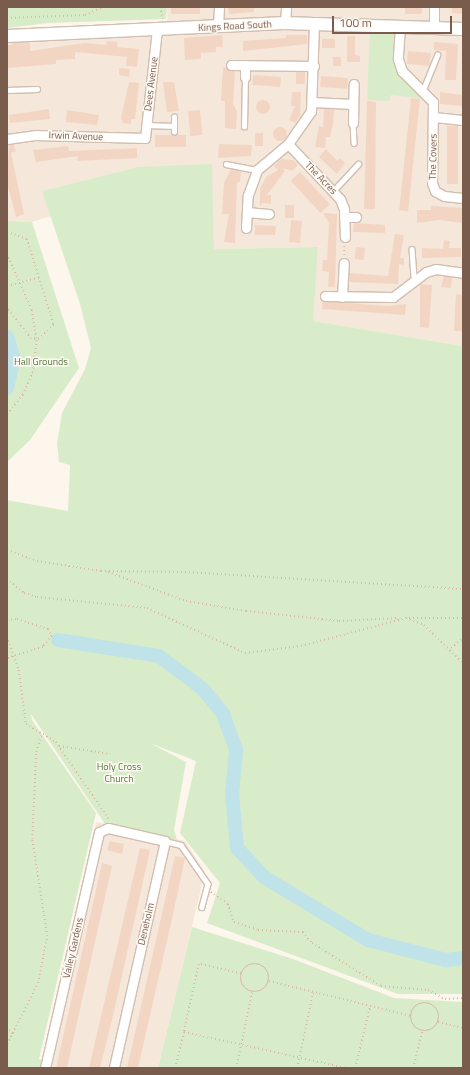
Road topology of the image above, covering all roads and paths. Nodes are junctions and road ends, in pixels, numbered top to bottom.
1 (101, 7) edge
2 (219, 7) edge
3 (286, 7) edge
4 (434, 7) edge
5 (7, 18) edge
6 (285, 23) junction
7 (314, 24) junction
8 (218, 26) junction
9 (400, 27) junction
10 (434, 28) junction
11 (463, 29) edge
12 (157, 30) junction
13 (7, 36) edge
14 (437, 55) dead end
15 (232, 65) dead end
16 (245, 65) junction
17 (314, 66) junction
18 (245, 77) joint
19 (354, 84) dead end
20 (37, 89) dead end
21 (7, 90) edge
22 (423, 90) junction
23 (312, 102) junction
24 (353, 104) junction
25 (174, 117) dead end
26 (434, 117) junction
27 (463, 120) edge
28 (353, 123) joint
29 (146, 125) junction
30 (174, 126) junction
31 (244, 127) dead end
32 (174, 132) dead end
33 (145, 138) joint
34 (7, 139) edge
35 (354, 143) dead end
36 (288, 144) junction
37 (226, 164) dead end
38 (358, 164) dead end
39 (257, 170) junction
40 (333, 191) junction
41 (463, 198) edge
42 (247, 212) junction
43 (270, 214) dead end
44 (356, 217) dead end
45 (344, 218) junction
46 (246, 228) dead end
47 (7, 232) edge
48 (345, 237) joint
49 (412, 249) dead end
50 (7, 254) edge
51 (344, 263) joint
52 (463, 273) edge
53 (40, 276) junction
54 (414, 280) junction
55 (21, 282) junction
56 (7, 286) edge
57 (325, 296) dead end
58 (342, 297) junction
59 (7, 308) edge
60 (37, 340) junction
61 (7, 415) edge
62 (7, 550) edge
63 (106, 572) junction
64 (7, 579) edge
65 (463, 589) edge
66 (406, 618) junction
67 (463, 618) edge
68 (7, 620) edge
69 (7, 638) edge
70 (463, 638) edge
71 (450, 648) junction
72 (15, 657) junction
73 (7, 659) edge
74 (463, 664) edge
75 (42, 734) junction
76 (59, 746) junction
77 (110, 754) dead end
78 (102, 829) junction
79 (165, 841) junction
80 (207, 888) junction
81 (202, 907) dead end
82 (241, 974) junction
83 (269, 981) junction
84 (252, 992) junction
85 (313, 992) junction
86 (463, 998) edge
87 (370, 1006) junction
88 (411, 1016) junction
89 (438, 1022) junction
90 (7, 1027) edge
91 (463, 1028) edge
92 (422, 1030) junction
93 (184, 1032) junction
94 (14, 1035) junction
95 (7, 1044) edge
96 (241, 1044) junction
97 (299, 1057) junction
98 (45, 1068) edge
99 (114, 1068) edge
100 (176, 1068) edge
101 (236, 1068) edge
102 (297, 1068) edge
103 (346, 1068) edge
104 (355, 1068) edge
105 (413, 1068) edge

1 - 5 path
2 - 8 street
3 - 6 street
4 - 10 street
6 - 7 street, Kings Road South
6 - 8 street, Kings Road South
7 - 9 street, Kings Road South
7 - 17 street
8 - 12 street, Kings Road South
9 - 10 street, Kings Road South
9 - 22 street, The Covers
10 - 11 street, Kings Road South
12 - 13 street, Kings Road South
12 - 29 street, Dees Avenue
14 - 22 lane
15 - 16 street
16 - 17 street
16 - 18 street
17 - 23 street
18 - 31 lane
19 - 24 street
20 - 21 lane
22 - 26 street, The Covers
23 - 24 street
23 - 36 street
24 - 28 street
25 - 30 lane
26 - 27 street
26 - 41 street, The Covers
28 - 35 lane
29 - 30 lane
29 - 33 street, Dees Avenue
30 - 32 lane
33 - 34 street, Irwin Avenue
36 - 39 street
36 - 40 street, The Acres
37 - 39 lane
38 - 40 lane
39 - 42 street
40 - 45 street, The Acres
42 - 43 street
42 - 46 street
44 - 45 street
45 - 48 street, The Acres
47 - 53 path
48 - 51 path
49 - 54 lane
50 - 55 path
51 - 58 street
52 - 54 street
53 - 55 path
53 - 60 path
54 - 58 street
55 - 56 path
55 - 60 path
57 - 58 street
59 - 60 path
60 - 61 path
62 - 63 path
63 - 65 path
63 - 66 path
64 - 66 path
66 - 67 path
66 - 71 path
68 - 72 path
69 - 72 path
70 - 71 path
71 - 74 path
72 - 73 path
72 - 75 path
75 - 76 path
75 - 94 path
76 - 77 path
76 - 78 path
78 - 79 street
78 - 98 street, Valley Gardens
79 - 80 lane
79 - 99 street, Deneholm
80 - 81 lane
80 - 86 path
82 - 83 path
82 - 84 path
82 - 93 path
83 - 84 path
83 - 85 path
84 - 96 path
85 - 87 path
85 - 97 path
87 - 88 path
87 - 104 path
88 - 89 path
88 - 92 path
89 - 91 path
89 - 92 path
90 - 94 path
92 - 105 path
93 - 96 path
93 - 100 path
94 - 95 path
96 - 97 path
96 - 101 path
97 - 102 path
97 - 103 path

